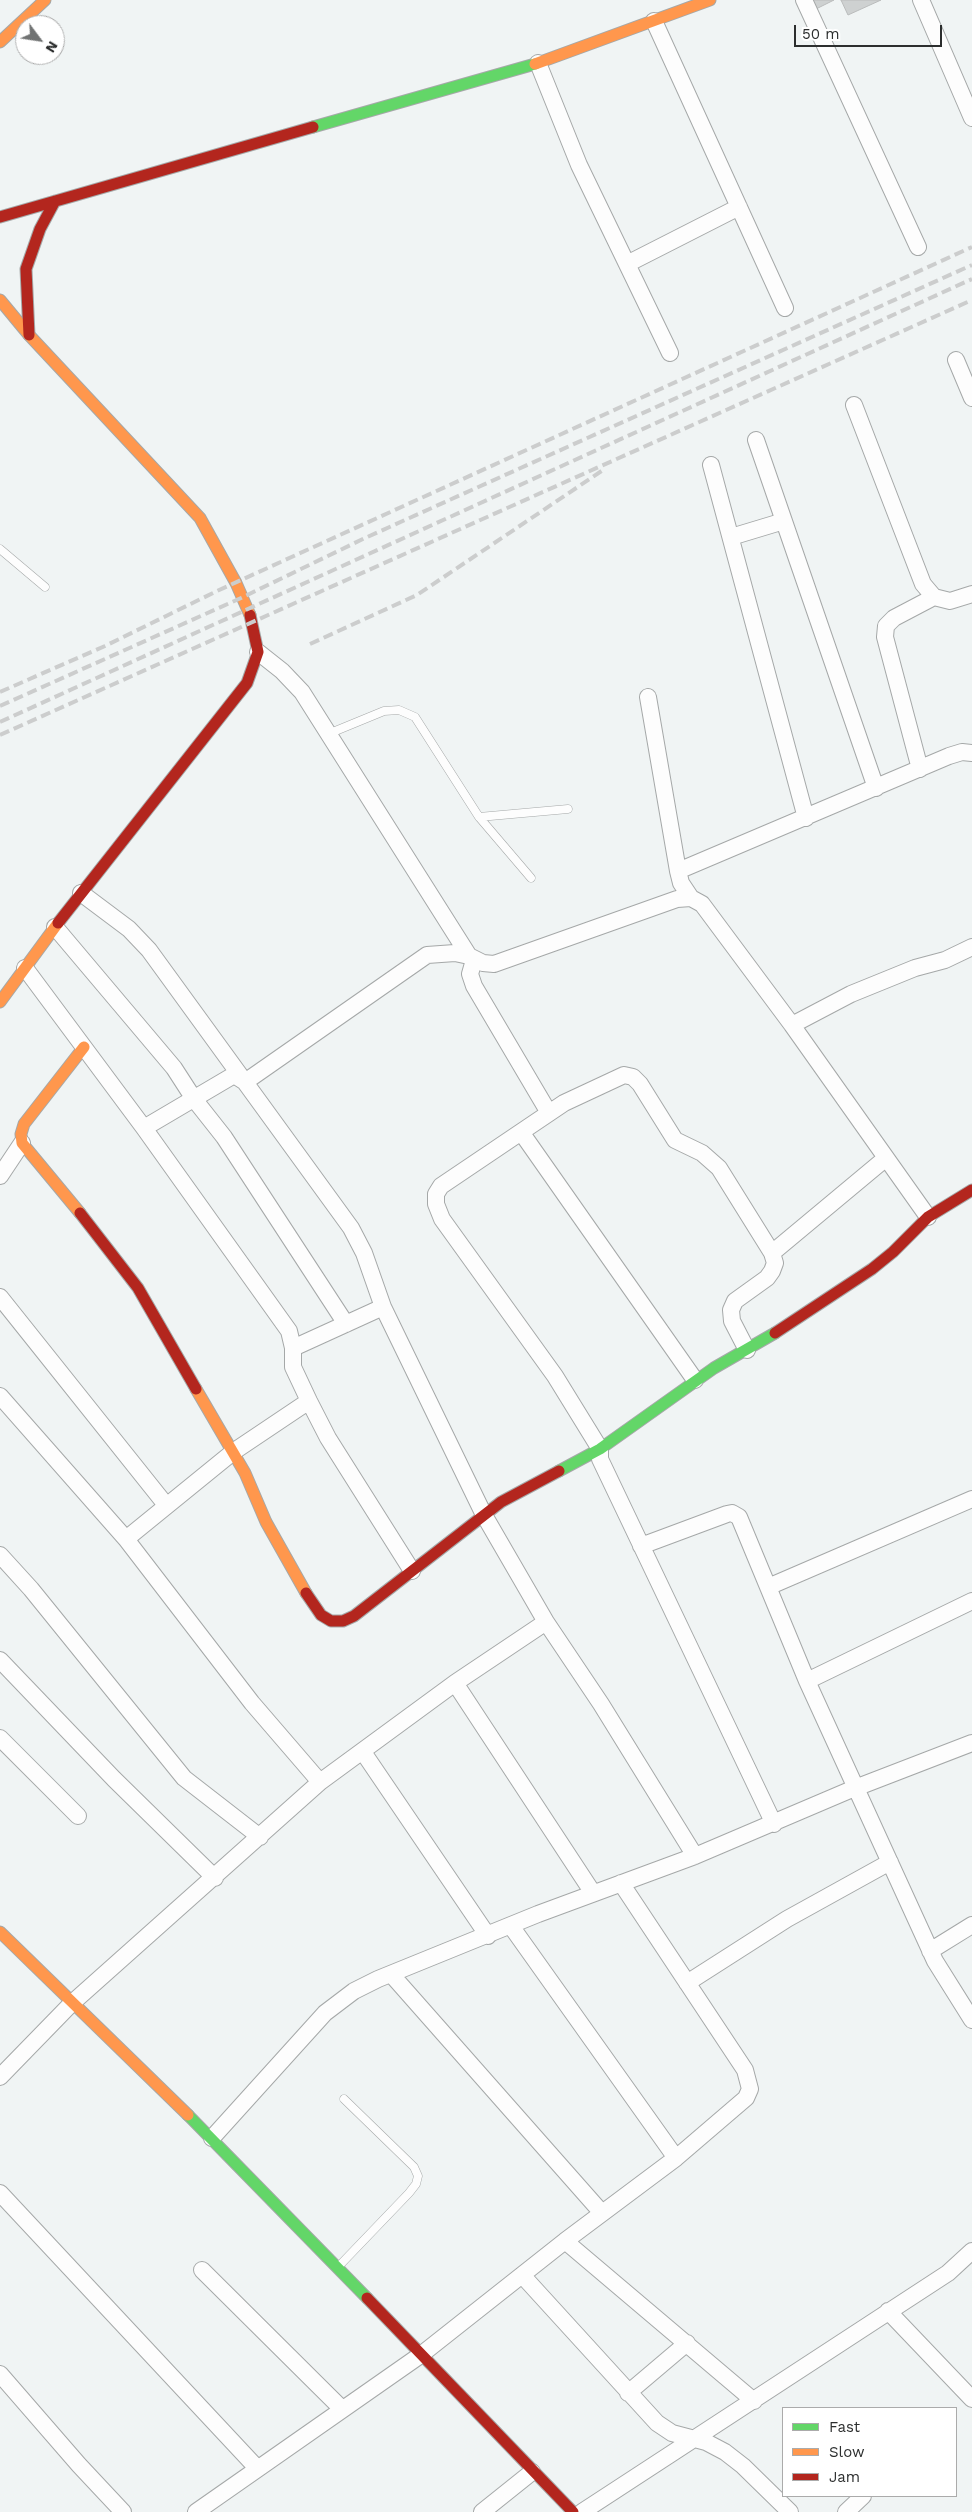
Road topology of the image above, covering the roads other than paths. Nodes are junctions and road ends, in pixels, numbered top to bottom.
1 (45, 0) edge
2 (710, 0) edge
3 (804, 0) edge
4 (921, 0) edge
5 (654, 21) junction
6 (0, 42) edge
7 (538, 63) junction
8 (972, 118) edge
9 (55, 200) junction
10 (739, 208) junction
11 (0, 218) edge
12 (918, 248) dead end
13 (627, 264) junction
14 (0, 300) edge
15 (786, 308) dead end
16 (29, 335) junction
17 (670, 353) dead end
18 (956, 360) dead end
19 (972, 398) edge
20 (854, 405) dead end
21 (756, 440) dead end
22 (711, 464) dead end
23 (784, 521) junction
24 (731, 537) junction
25 (0, 549) edge
26 (44, 587) dead end
27 (972, 594) edge
28 (934, 597) junction
29 (258, 652) junction
30 (648, 697) dead end
31 (328, 734) junction
32 (972, 753) edge
33 (920, 769) junction
34 (876, 788) junction
35 (568, 809) dead end
36 (479, 817) junction
37 (806, 818) junction
38 (678, 871) junction
39 (531, 878) dead end
40 (81, 893) junction
41 (691, 898) junction
42 (55, 927) junction
43 (972, 947) edge
44 (471, 958) junction
45 (25, 968) junction
46 (0, 1002) edge
47 (792, 1025) junction
48 (84, 1046) junction
49 (246, 1082) junction
50 (194, 1099) junction
51 (549, 1113) junction
52 (144, 1128) junction
53 (521, 1132) junction
54 (22, 1143) junction
55 (886, 1158) junction
56 (0, 1176) edge
57 (972, 1190) edge
58 (928, 1217) junction
59 (772, 1253) junction
60 (0, 1296) edge
61 (383, 1307) junction
62 (346, 1324) junction
63 (293, 1348) junction
64 (747, 1350) junction
65 (695, 1380) junction
66 (0, 1396) edge
67 (309, 1401) junction
68 (600, 1449) junction
69 (233, 1452) junction
70 (972, 1499) edge
71 (166, 1506) junction
72 (484, 1515) junction
73 (126, 1539) junction
74 (641, 1546) junction
75 (0, 1555) edge
76 (412, 1570) junction
77 (768, 1587) junction
78 (972, 1601) edge
79 (546, 1622) junction
80 (0, 1660) edge
81 (807, 1680) junction
82 (455, 1683) junction
83 (0, 1738) edge
84 (972, 1743) edge
85 (363, 1752) junction
86 (320, 1782) junction
87 (856, 1787) junction
88 (78, 1816) dead end
89 (774, 1824) junction
90 (260, 1837) junction
91 (695, 1856) junction
92 (890, 1862) junction
93 (215, 1878) junction
94 (621, 1883) junction
95 (593, 1893) junction
96 (511, 1926) junction
97 (972, 1926) edge
98 (0, 1932) edge
99 (488, 1936) junction
100 (930, 1951) junction
101 (391, 1974) junction
102 (687, 1983) junction
103 (72, 2004) junction
104 (972, 2020) edge
105 (0, 2077) edge
106 (344, 2099) dead end
107 (212, 2138) junction
108 (676, 2158) junction
109 (0, 2193) edge
110 (602, 2213) junction
111 (565, 2241) junction
112 (972, 2251) edge
113 (337, 2267) junction
114 (202, 2270) dead end
115 (522, 2275) junction
116 (888, 2311) junction
117 (687, 2343) junction
118 (422, 2354) junction
119 (0, 2374) edge
120 (628, 2393) junction
121 (972, 2399) edge
122 (754, 2401) junction
123 (342, 2409) junction
124 (692, 2440) junction
125 (257, 2468) junction
126 (532, 2472) junction
127 (862, 2497) edge
128 (122, 2512) edge
129 (196, 2512) edge
130 (482, 2512) edge
131 (573, 2512) edge
132 (582, 2512) edge
133 (790, 2512) edge
134 (846, 2512) edge

1 - 6 street
2 - 5 street
3 - 12 street
4 - 8 street
5 - 7 street
5 - 10 street
7 - 9 street
7 - 13 street
9 - 11 street
9 - 16 street
10 - 13 street
10 - 15 street
13 - 17 street
14 - 16 street
16 - 29 street
18 - 19 street
20 - 28 street
21 - 23 street
22 - 24 street
23 - 24 street
23 - 34 street
24 - 37 street
25 - 26 lane
27 - 28 street
28 - 33 street
29 - 31 street
29 - 40 street
30 - 38 street
31 - 36 lane
31 - 44 street
32 - 33 street
33 - 34 street
34 - 37 street
35 - 36 lane
36 - 39 lane
37 - 38 street
38 - 41 street
40 - 42 street
40 - 49 street
41 - 44 street
41 - 47 street
42 - 45 street
42 - 50 street
43 - 47 street
44 - 49 street
44 - 51 street
45 - 46 street
45 - 48 street
47 - 55 street
48 - 52 street
48 - 54 street
49 - 50 street
49 - 61 street
50 - 52 street
50 - 62 street
51 - 53 street
51 - 59 street
52 - 63 street
53 - 65 street
53 - 68 street
54 - 56 street
54 - 69 street
55 - 58 street
55 - 59 street
57 - 58 street
58 - 64 street
59 - 64 street
60 - 71 street
61 - 62 street
61 - 72 street
62 - 63 street
63 - 67 street
64 - 65 street
65 - 68 street
66 - 73 street
67 - 69 street
67 - 76 street
68 - 72 street
68 - 74 street
69 - 71 street
69 - 76 street
70 - 77 street
71 - 73 street
72 - 76 street
72 - 79 street
73 - 86 street
74 - 77 street
74 - 89 street
75 - 90 street
77 - 81 street
78 - 81 street
79 - 82 street
79 - 91 street
80 - 93 street
81 - 87 street
82 - 85 street
82 - 95 street
83 - 88 street
84 - 87 street
85 - 86 street
85 - 99 street
86 - 90 street
87 - 89 street
87 - 92 street
89 - 91 street
90 - 93 street
91 - 94 street
92 - 100 street
92 - 102 street
93 - 103 street
94 - 95 street
94 - 102 street
95 - 96 street
96 - 99 street
96 - 108 street
97 - 100 street
98 - 103 street
99 - 101 street
100 - 104 street
101 - 107 street
101 - 110 street
102 - 108 street
103 - 105 street
103 - 107 street
106 - 113 lane
107 - 113 street
108 - 110 street
109 - 125 street
110 - 111 street
111 - 115 street
111 - 117 street
112 - 116 street
113 - 118 street
114 - 123 street
115 - 118 street
115 - 120 street
116 - 121 street
116 - 122 street
117 - 120 street
117 - 122 street
118 - 123 street
118 - 126 street
119 - 128 street
120 - 124 street
122 - 124 street
123 - 125 street
124 - 132 street
124 - 133 street
125 - 129 street
126 - 130 street
126 - 131 street
127 - 134 street

